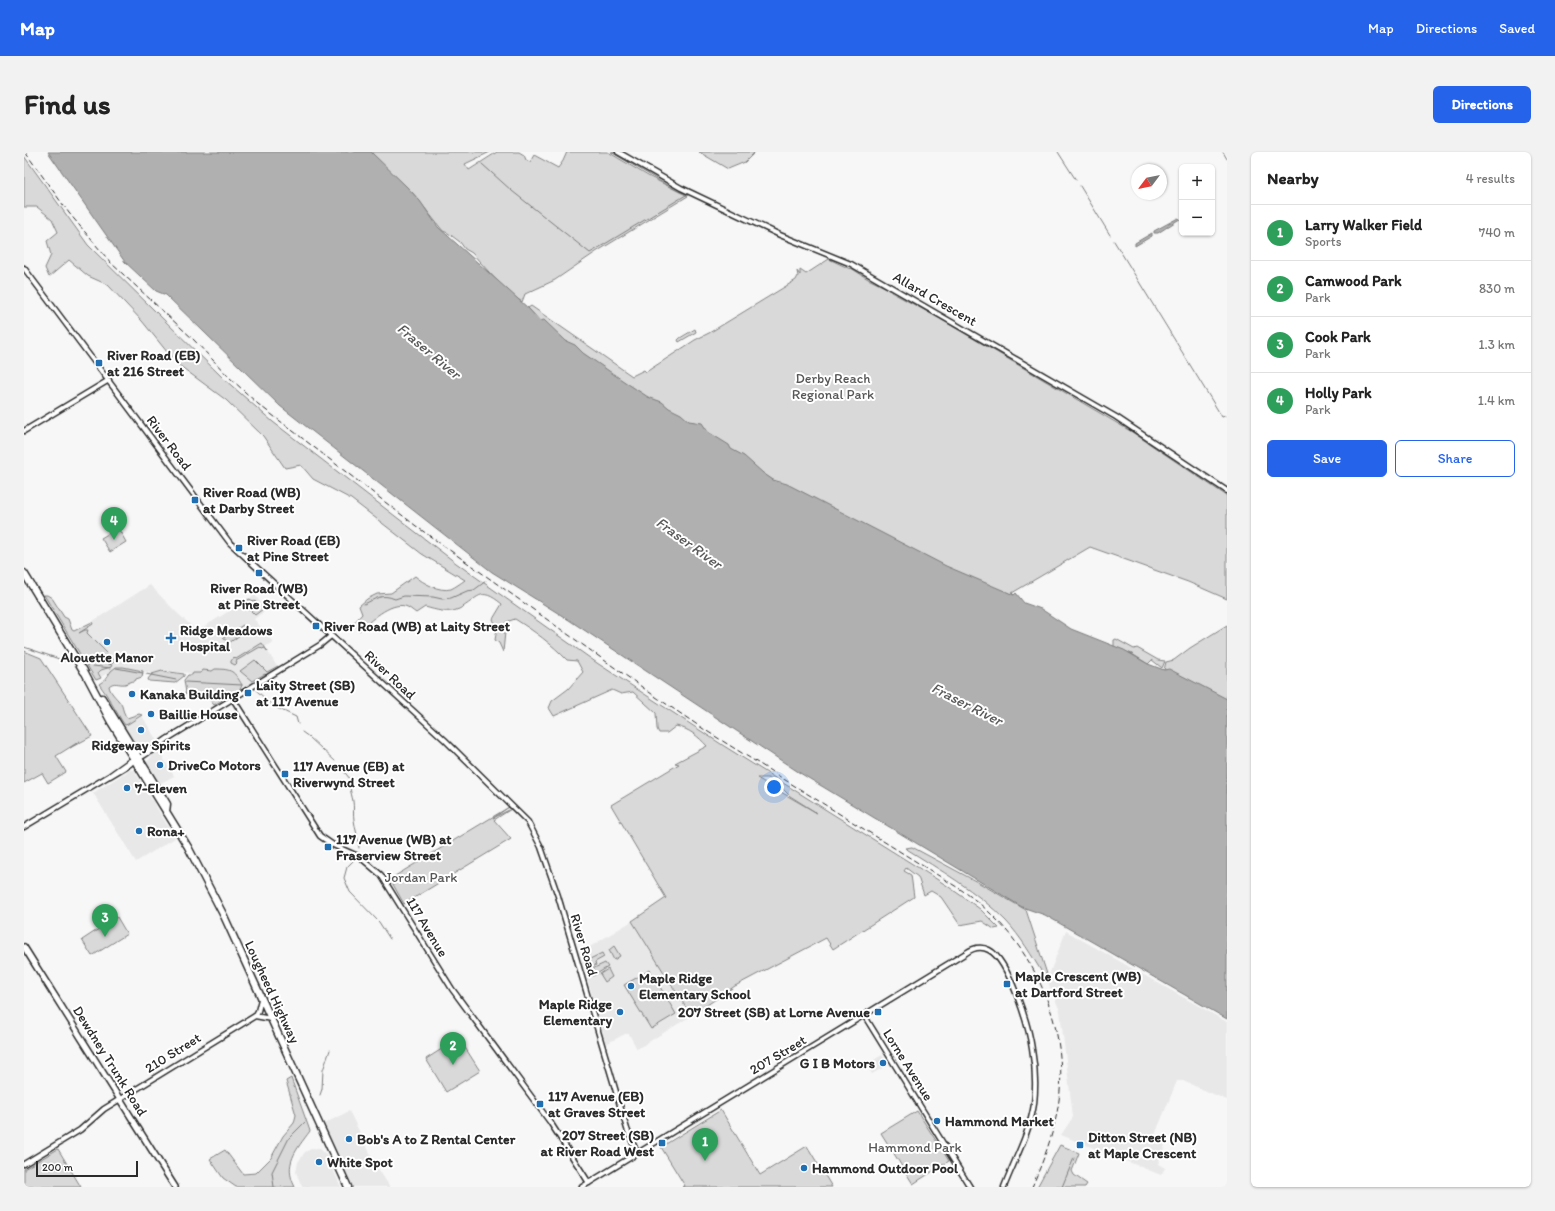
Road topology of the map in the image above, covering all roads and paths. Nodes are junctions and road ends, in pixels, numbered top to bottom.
1 (618, 152) edge
2 (24, 268) edge
3 (109, 380) junction
4 (24, 431) edge
5 (1227, 491) edge
6 (24, 573) edge
7 (331, 636) junction
8 (83, 670) junction
9 (233, 699) junction
10 (132, 745) junction
11 (151, 750) junction
12 (135, 760) junction
13 (24, 827) edge
14 (24, 947) edge
15 (261, 999) junction
16 (864, 1015) junction
17 (255, 1016) junction
18 (270, 1019) junction
19 (120, 1099) junction
20 (637, 1153) junction
21 (24, 1164) edge
22 (589, 1183) junction
23 (175, 1187) edge
24 (348, 1187) edge
25 (582, 1187) edge
26 (970, 1187) edge
27 (1004, 1187) edge

1 - 5 street, Allard Crescent
2 - 3 street, River Road
3 - 4 street
3 - 7 street, River Road
6 - 8 highway, Lougheed Highway
7 - 9 street
7 - 20 street, River Road
8 - 10 highway, Lougheed Highway
8 - 12 highway, Lougheed Highway
9 - 11 street
9 - 22 street, 117 Avenue
10 - 11 highway
10 - 12 highway, Lougheed Highway
11 - 12 street
12 - 13 street
12 - 15 highway, Lougheed Highway
14 - 19 main road, Dewdney Trunk Road
15 - 17 street
15 - 18 highway, Lougheed Highway
16 - 20 street, 207 Street
16 - 26 street, Lorne Avenue
16 - 27 street, 207 Street
17 - 18 street
17 - 19 street, 210 Street
18 - 24 highway, Lougheed Highway
19 - 21 street, 210 Street
19 - 23 main road, Dewdney Trunk Road
20 - 22 street, 207 Street
22 - 25 street, 207 Street

